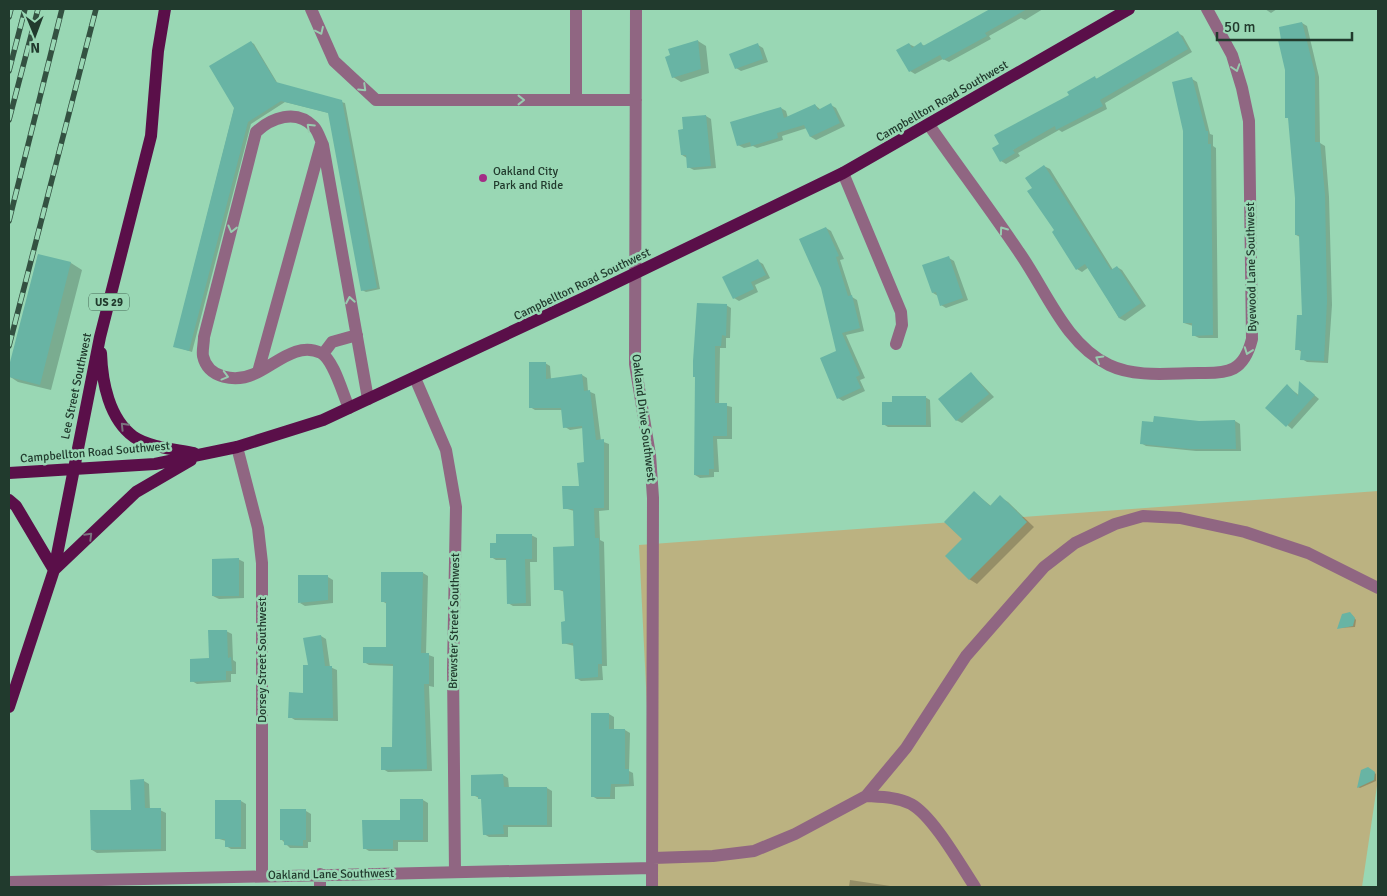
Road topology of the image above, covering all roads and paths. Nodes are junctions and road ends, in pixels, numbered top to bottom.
1 (165, 9) edge
2 (311, 9) edge
3 (576, 9) edge
4 (636, 9) edge
5 (1129, 9) edge
6 (1207, 9) edge
7 (576, 100) junction
8 (636, 100) junction
9 (929, 126) junction
10 (321, 142) junction
11 (843, 173) junction
12 (634, 274) junction
13 (357, 335) junction
14 (100, 337) junction
15 (896, 344) dead end
16 (323, 354) junction
17 (258, 372) junction
18 (415, 378) junction
19 (368, 399) junction
20 (349, 408) junction
21 (237, 447) junction
22 (201, 454) junction
23 (72, 470) junction
24 (9, 473) edge
25 (9, 500) edge
26 (54, 570) junction
27 (1378, 588) edge
28 (9, 707) edge
29 (866, 796) junction
30 (652, 863) junction
31 (454, 872) junction
32 (262, 875) junction
33 (320, 881) edge
34 (9, 882) edge
35 (136, 883) edge
36 (652, 887) edge
37 (975, 887) edge

1 - 14 main road, Lee Street Southwest / US 29
2 -> 7 street
3 - 7 street
4 - 8 street, Oakland Drive Southwest
5 - 9 main road, Campbellton Road Southwest
6 -> 9 street, Byewood Lane Southwest
7 - 8 street
8 - 12 street, Oakland Drive Southwest
9 - 11 main road, Campbellton Road Southwest
13 -> 10 street
10 - 17 street
10 -> 17 street
11 - 12 main road, Campbellton Road Southwest
11 - 15 street
12 - 18 main road, Campbellton Road Southwest
12 - 30 street, Oakland Drive Southwest
13 - 16 street
13 - 19 street
22 -> 14 main road
14 - 23 main road, Lee Street Southwest / US 29
16 - 17 street
16 - 20 street
18 - 19 main road, Campbellton Road Southwest
18 - 31 street, Brewster Street Southwest
19 - 20 main road, Campbellton Road Southwest
20 - 21 main road, Campbellton Road Southwest
21 - 22 main road, Campbellton Road Southwest
21 - 32 street, Dorsey Street Southwest
22 - 23 main road, Campbellton Road Southwest
26 -> 22 main road
23 - 24 main road, Campbellton Road Southwest
23 - 26 main road, Lee Street Southwest / US 29
25 - 26 main road
26 - 28 main road, Lee Street Southwest / US 29
27 - 29 street
29 - 30 street, Oakland Lane Southwest
29 - 37 street
30 - 31 street, Oakland Lane Southwest
30 - 36 street, Oakland Drive Southwest
31 - 33 street, Oakland Lane Southwest
32 - 33 street, Oakland Lane Southwest
32 - 35 street, Oakland Lane Southwest
34 - 35 street, Oakland Lane Southwest

